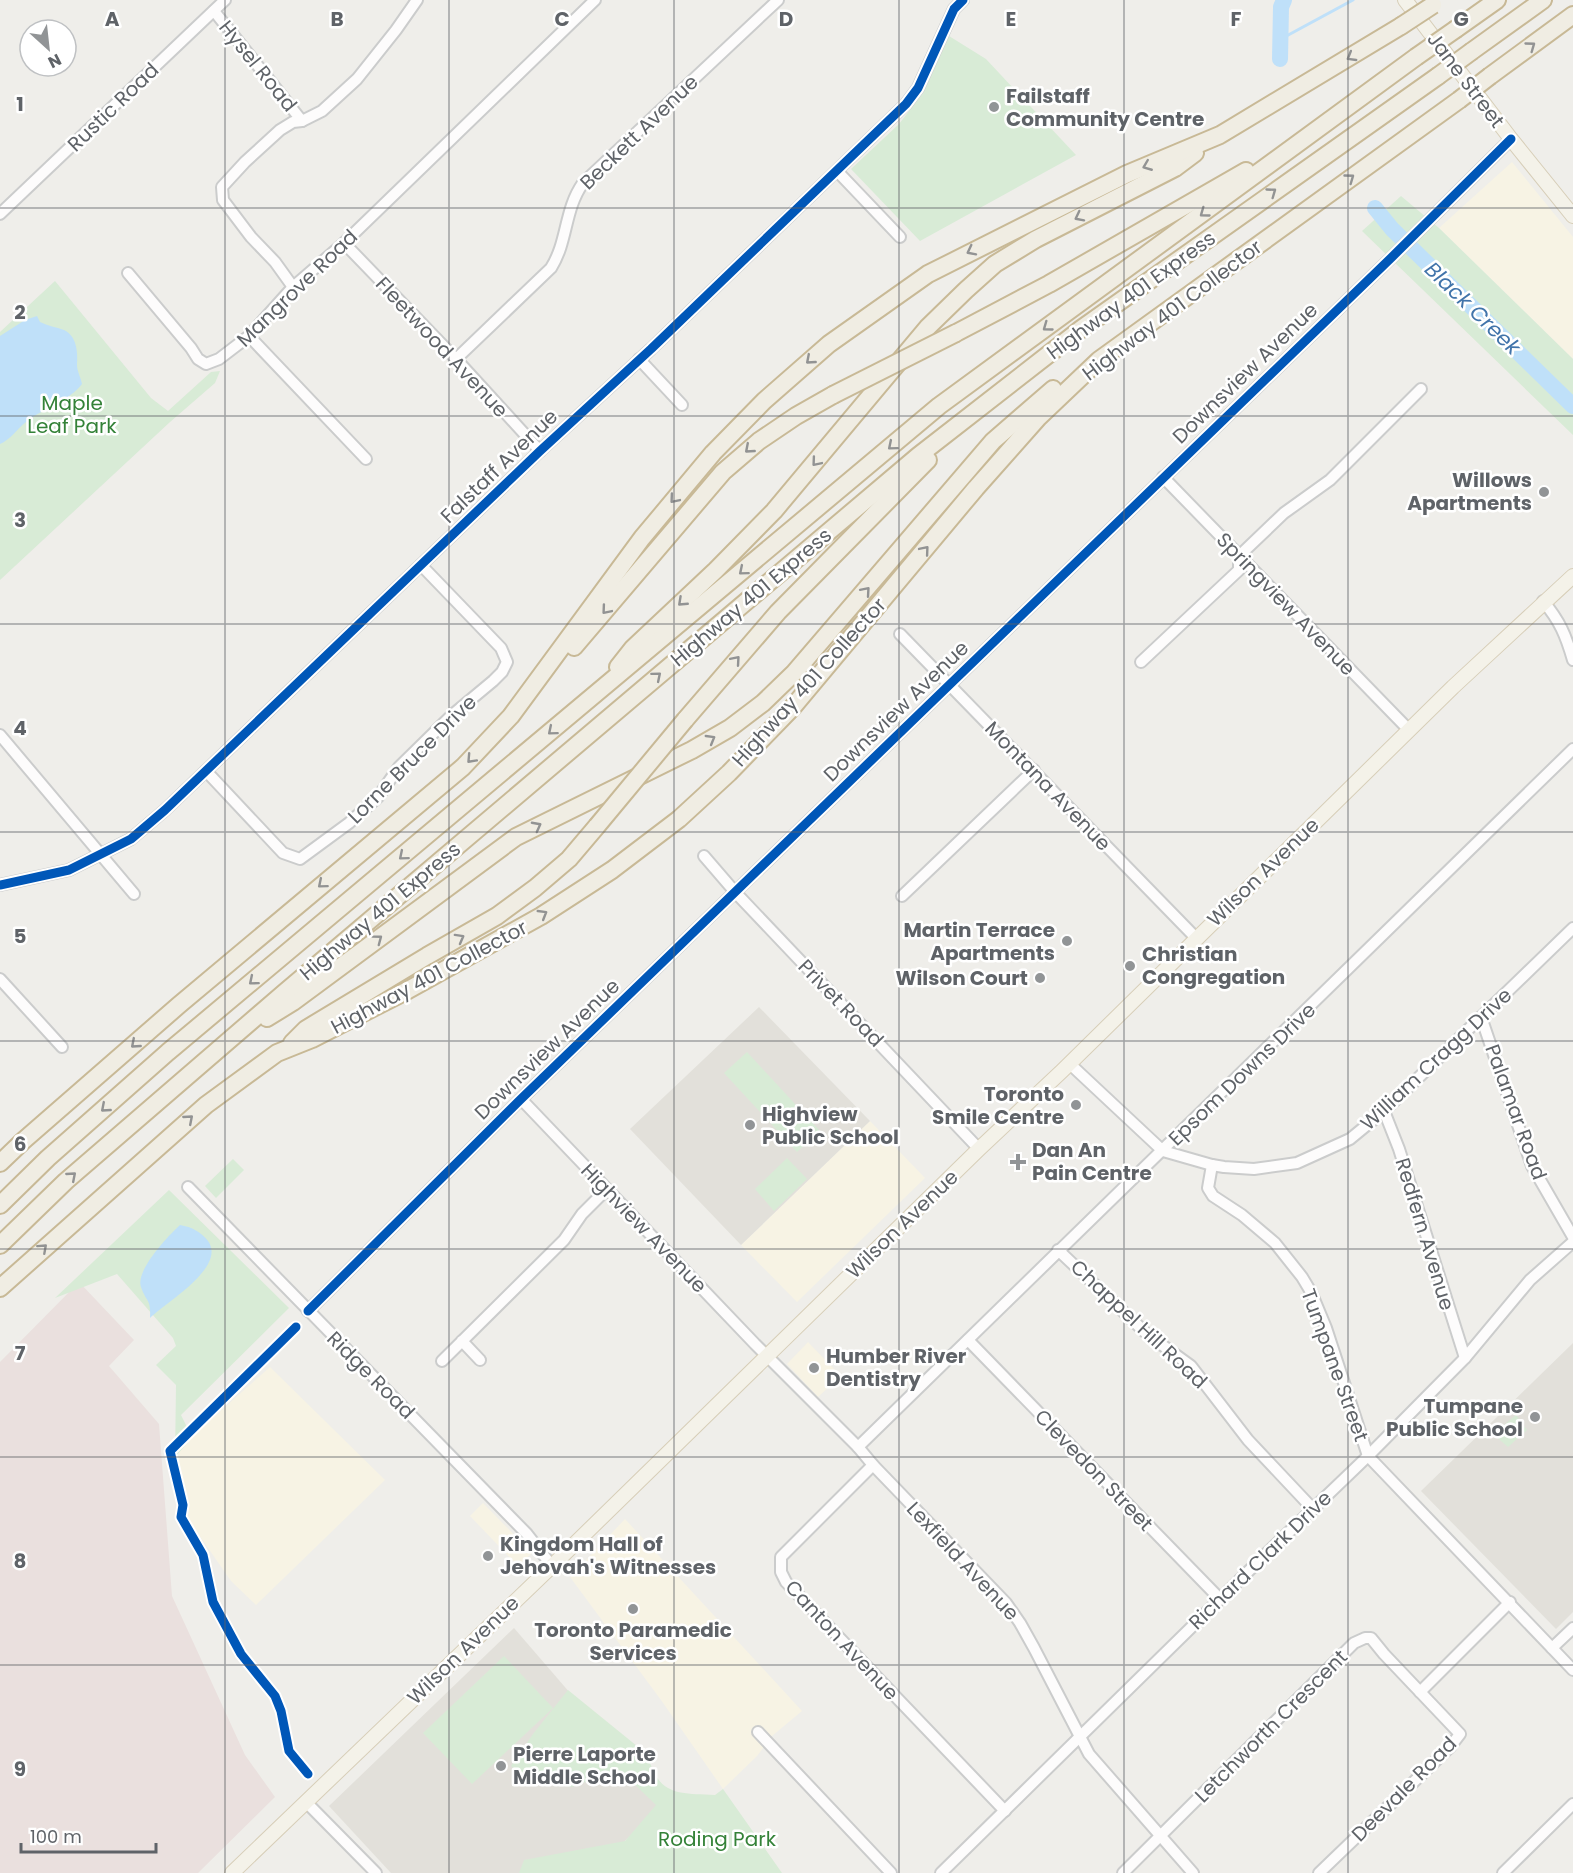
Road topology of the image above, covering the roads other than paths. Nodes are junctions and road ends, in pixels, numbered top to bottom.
1 (225, 0) edge
2 (417, 0) edge
3 (595, 0) edge
4 (778, 0) edge
5 (963, 0) edge
6 (1405, 0) edge
7 (1497, 0) edge
8 (1543, 0) edge
9 (1437, 2) edge
10 (214, 11) junction
11 (1573, 15) edge
12 (302, 121) junction
13 (1220, 135) junction
14 (1511, 139) junction
15 (1284, 152) junction
16 (838, 172) junction
17 (0, 214) edge
18 (1573, 216) edge
19 (900, 237) dead end
20 (344, 243) junction
21 (128, 273) dead end
22 (293, 287) junction
23 (249, 336) junction
24 (456, 359) junction
25 (639, 359) junction
26 (1099, 360) junction
27 (1421, 389) dead end
28 (682, 405) dead end
29 (972, 414) junction
30 (540, 451) junction
31 (366, 459) dead end
32 (1163, 477) junction
33 (1239, 556) junction
34 (422, 566) junction
35 (1573, 576) edge
36 (1543, 601) junction
37 (900, 634) dead end
38 (1573, 660) edge
39 (1141, 662) dead end
40 (949, 685) junction
41 (597, 694) junction
42 (511, 716) junction
43 (1409, 730) junction
44 (0, 735) edge
45 (1573, 749) edge
46 (1034, 770) junction
47 (206, 771) junction
48 (102, 855) junction
49 (704, 855) dead end
50 (0, 885) edge
51 (735, 891) junction
52 (134, 894) dead end
53 (902, 896) dead end
54 (1573, 928) edge
55 (1196, 939) junction
56 (0, 979) edge
57 (1481, 1017) junction
58 (226, 1043) junction
59 (62, 1047) dead end
60 (286, 1047) junction
61 (1070, 1064) junction
62 (521, 1099) junction
63 (1384, 1111) junction
64 (980, 1149) junction
65 (1163, 1151) junction
66 (0, 1163) edge
67 (1212, 1165) junction
68 (188, 1187) dead end
69 (606, 1190) junction
70 (0, 1205) edge
71 (1573, 1237) edge
72 (1573, 1242) edge
73 (0, 1245) edge
74 (1058, 1250) junction
75 (0, 1288) edge
76 (308, 1311) junction
77 (968, 1340) junction
78 (462, 1341) junction
79 (767, 1356) junction
80 (1465, 1358) junction
81 (480, 1360) dead end
82 (442, 1361) dead end
83 (858, 1447) junction
84 (1368, 1456) junction
85 (873, 1465) junction
86 (1313, 1509) junction
87 (552, 1566) junction
88 (1220, 1599) junction
89 (1510, 1602) junction
90 (1573, 1628) edge
91 (1552, 1648) junction
92 (1573, 1670) edge
93 (1420, 1692) junction
94 (758, 1732) dead end
95 (1079, 1737) junction
96 (306, 1802) junction
97 (1573, 1804) edge
98 (1005, 1811) junction
99 (1160, 1836) junction
100 (232, 1873) edge
101 (376, 1873) edge
102 (891, 1873) edge
103 (941, 1873) edge
104 (1122, 1873) edge
105 (1193, 1873) edge
106 (1319, 1873) edge
107 (1503, 1873) edge

1 - 10 street, Rustic Road
2 - 12 street
3 - 20 street, Mangrove Road
4 - 24 street, Beckett Avenue
5 - 16 street, Falstaff Avenue
6 - 14 main road, Jane Street
7 - 15 highway, Highway 401 Express, bridge
29 -> 8 highway, Highway 401 Express, bridge
9 -> 13 highway, bridge
10 - 12 street, Hysel Road
10 - 17 street, Rustic Road
26 -> 11 highway, Highway 401 Collector, bridge
12 - 22 street
13 -> 41 highway
13 -> 42 highway
14 - 18 main road, Jane Street
14 - 32 street, Downsview Avenue
15 -> 41 highway, Highway 401 Express
15 -> 42 highway, bridge
16 - 19 street
16 - 25 street, Falstaff Avenue
20 - 22 street, Mangrove Road
20 - 24 street, Fleetwood Avenue
21 - 23 street, Mangrove Road
22 - 23 street, Mangrove Road
23 - 31 street
24 - 30 street, Fleetwood Avenue
25 - 28 street
25 - 30 street, Falstaff Avenue
58 -> 26 highway
60 -> 26 highway, Highway 401 Collector
27 - 33 street
58 -> 29 highway, Highway 401 Express
60 -> 29 highway, bridge
30 - 34 street, Falstaff Avenue
32 - 33 street, Springview Avenue
32 - 40 street, Downsview Avenue
33 - 39 street
33 - 43 street, Springview Avenue
34 - 47 street, Falstaff Avenue
34 - 47 street, Lorne Bruce Drive
35 - 36 main road, Wilson Avenue
36 - 38 street
36 - 43 main road, Wilson Avenue
37 - 40 street, Montana Avenue
40 - 46 street, Montana Avenue
40 - 51 street, Downsview Avenue
41 -> 70 highway, Highway 401 Express
42 -> 66 highway
43 - 55 main road, Wilson Avenue
44 - 48 street
45 - 65 street, Epsom Downs Drive
46 - 53 street
46 - 55 street, Montana Avenue
47 - 48 street, Falstaff Avenue
48 - 50 street, Falstaff Avenue
48 - 52 street
49 - 51 street, Privet Road
51 - 62 street, Downsview Avenue
51 - 64 street, Privet Road
54 - 57 street, William Cragg Drive
55 - 61 main road, Wilson Avenue
56 - 59 street
57 - 63 street, William Cragg Drive
57 - 71 street, Palamar Road
73 -> 58 highway, Highway 401 Express
75 -> 60 highway, Highway 401 Collector
61 - 64 main road, Wilson Avenue
61 - 65 street, William Cragg Drive
62 - 69 street, Highview Avenue
62 - 76 street, Downsview Avenue
63 - 67 street, William Cragg Drive
63 - 80 street, Redfern Avenue
64 - 79 main road, Wilson Avenue
65 - 67 street, William Cragg Drive
65 - 74 street, Epsom Downs Drive
67 - 84 street, Tumpane Street
68 - 76 street, Ridge Road
69 - 78 street
69 - 79 street, Highview Avenue
72 - 80 street, Richard Clark Drive
74 - 77 street, Epsom Downs Drive
74 - 86 street, Chappel Hill Road
76 - 87 street, Ridge Road
77 - 83 street, Epsom Downs Drive
77 - 88 street, Clevedon Street
78 - 81 street
78 - 82 street
79 - 83 street, Lexfield Avenue
79 - 87 main road, Wilson Avenue
80 - 84 street, Richard Clark Drive
83 - 85 street, Lexfield Avenue
84 - 86 street, Richard Clark Drive
84 - 89 street, Tumpane Street
85 - 95 street, Lexfield Avenue
85 - 98 street, Canton Avenue
86 - 88 street, Richard Clark Drive
87 - 96 main road, Wilson Avenue
88 - 95 street, Richard Clark Drive
89 - 91 street, Tumpane Street
89 - 93 street
90 - 91 street
91 - 92 street, Tumpane Street
93 - 99 street, Letchworth Crescent
93 - 106 street, Deevale Road
94 - 102 street
95 - 98 street, Richard Clark Drive
95 - 99 street, Lexfield Avenue
96 - 100 main road, Wilson Avenue
96 - 101 street
97 - 107 street
98 - 103 street, Richard Clark Drive
99 - 104 street, Letchworth Crescent
99 - 105 street, Lexfield Avenue

